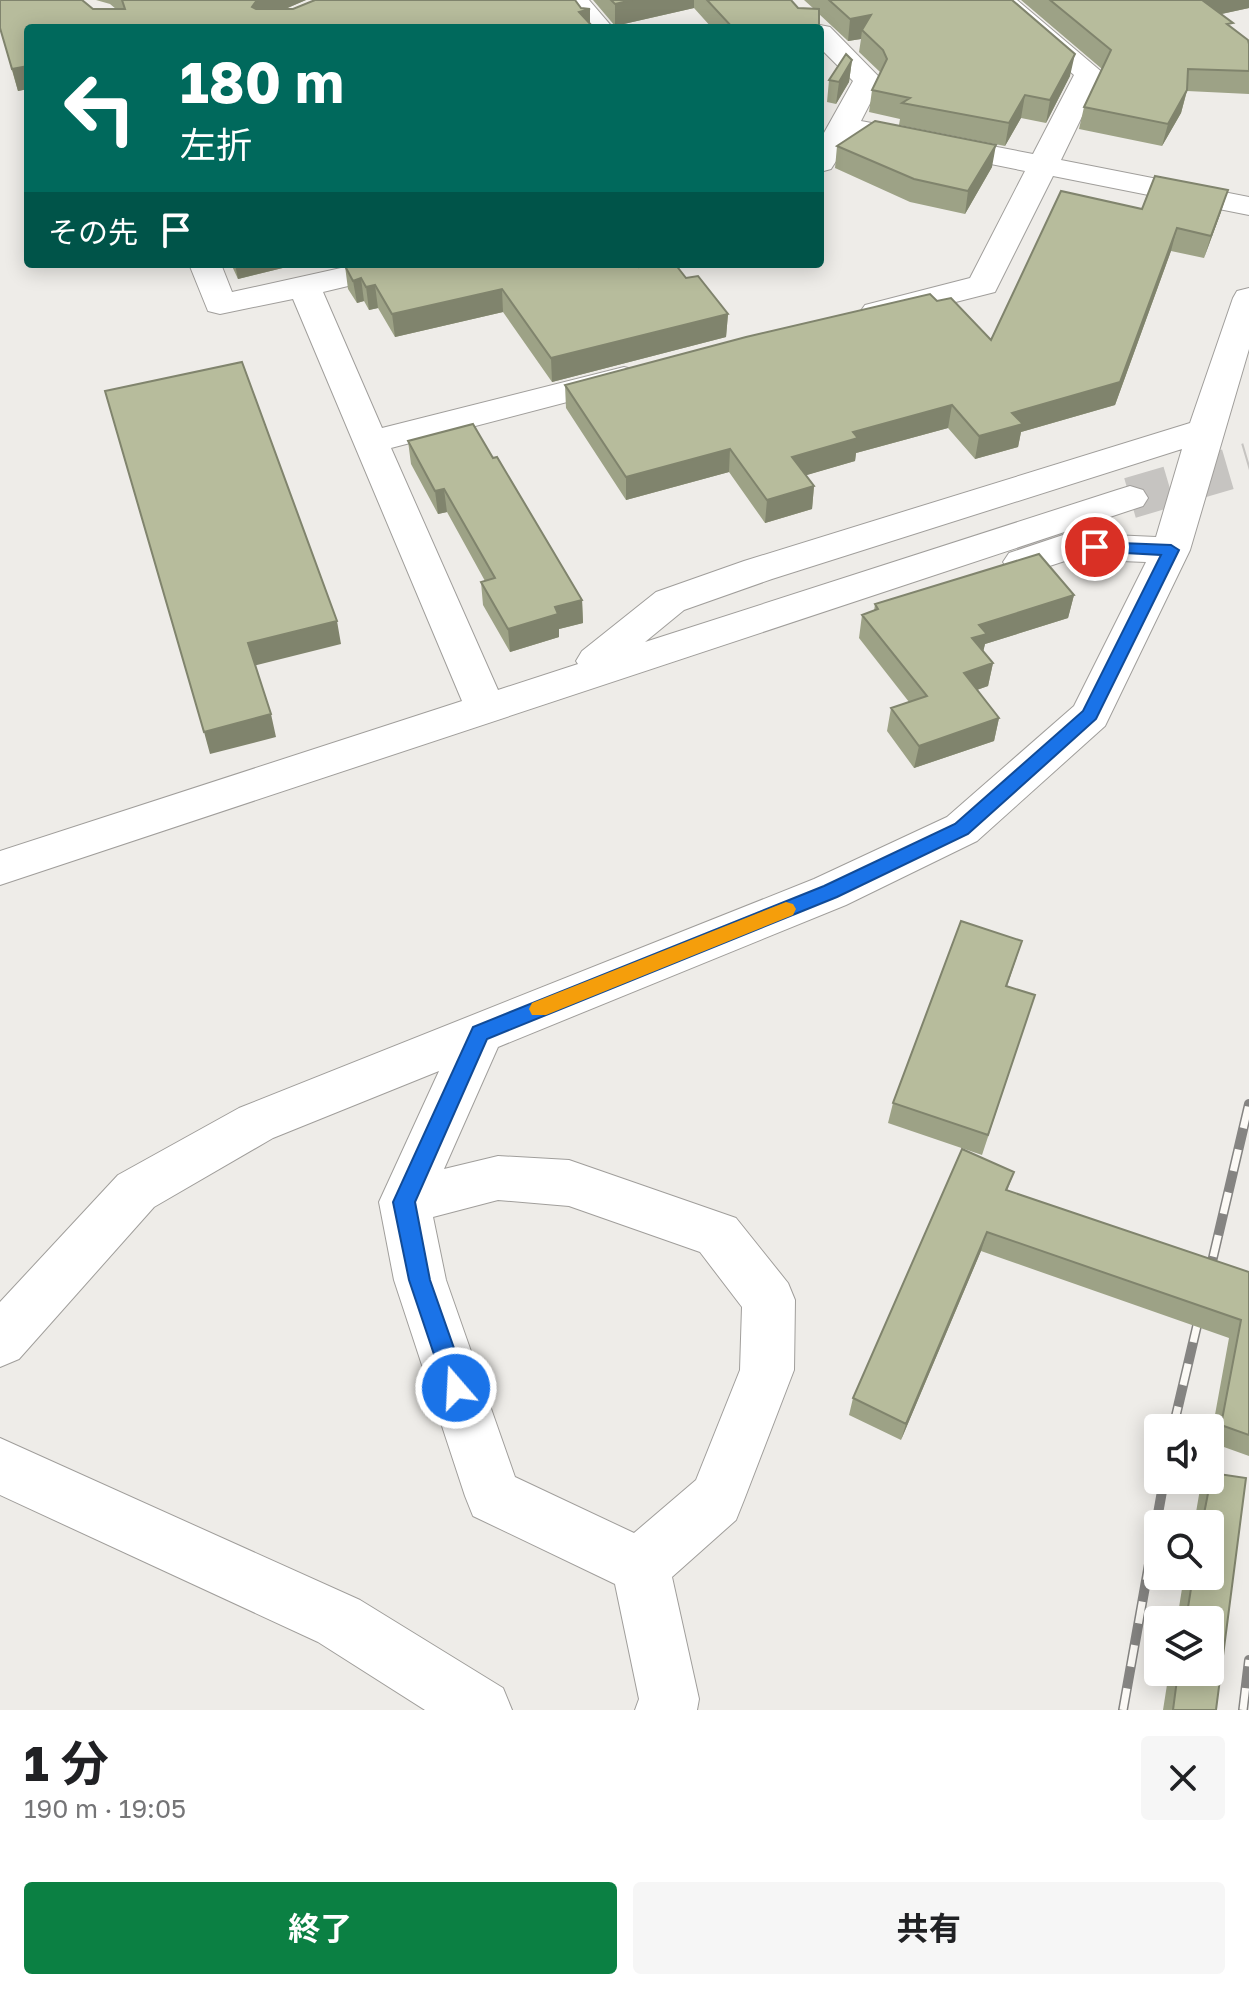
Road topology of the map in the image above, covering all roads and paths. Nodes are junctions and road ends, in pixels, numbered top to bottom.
1 (575, 0) edge
2 (1000, 0) edge
3 (596, 24) edge
4 (824, 38) edge
5 (844, 126) junction
6 (824, 157) edge
7 (1044, 164) junction
8 (1249, 206) edge
9 (206, 268) edge
10 (383, 268) edge
11 (304, 287) junction
12 (1249, 298) edge
13 (845, 320) edge
14 (646, 372) edge
15 (1205, 430) junction
16 (371, 442) junction
17 (1130, 498) tunnel mouth
18 (1171, 550) junction
19 (576, 677) junction
20 (485, 707) junction
21 (0, 868) edge
22 (480, 1033) junction
23 (404, 1202) junction
24 (0, 1341) edge
25 (0, 1466) edge
26 (640, 1566) junction
27 (481, 1710) edge
28 (666, 1710) edge

1 - 3 street
2 - 7 street
4 - 5 street
5 - 6 street
5 - 7 street
7 - 8 street
7 - 13 street
9 - 11 street
10 - 11 street
11 - 16 street
12 - 15 street
14 - 16 street
15 - 18 street
15 - 19 street
16 - 20 street
17 - 19 street
18 - 19 street
18 - 22 street
19 - 20 street
20 - 21 street
22 - 23 street
22 - 24 street
23 - 26 street
23 - 26 street
25 - 27 street
26 - 28 street

